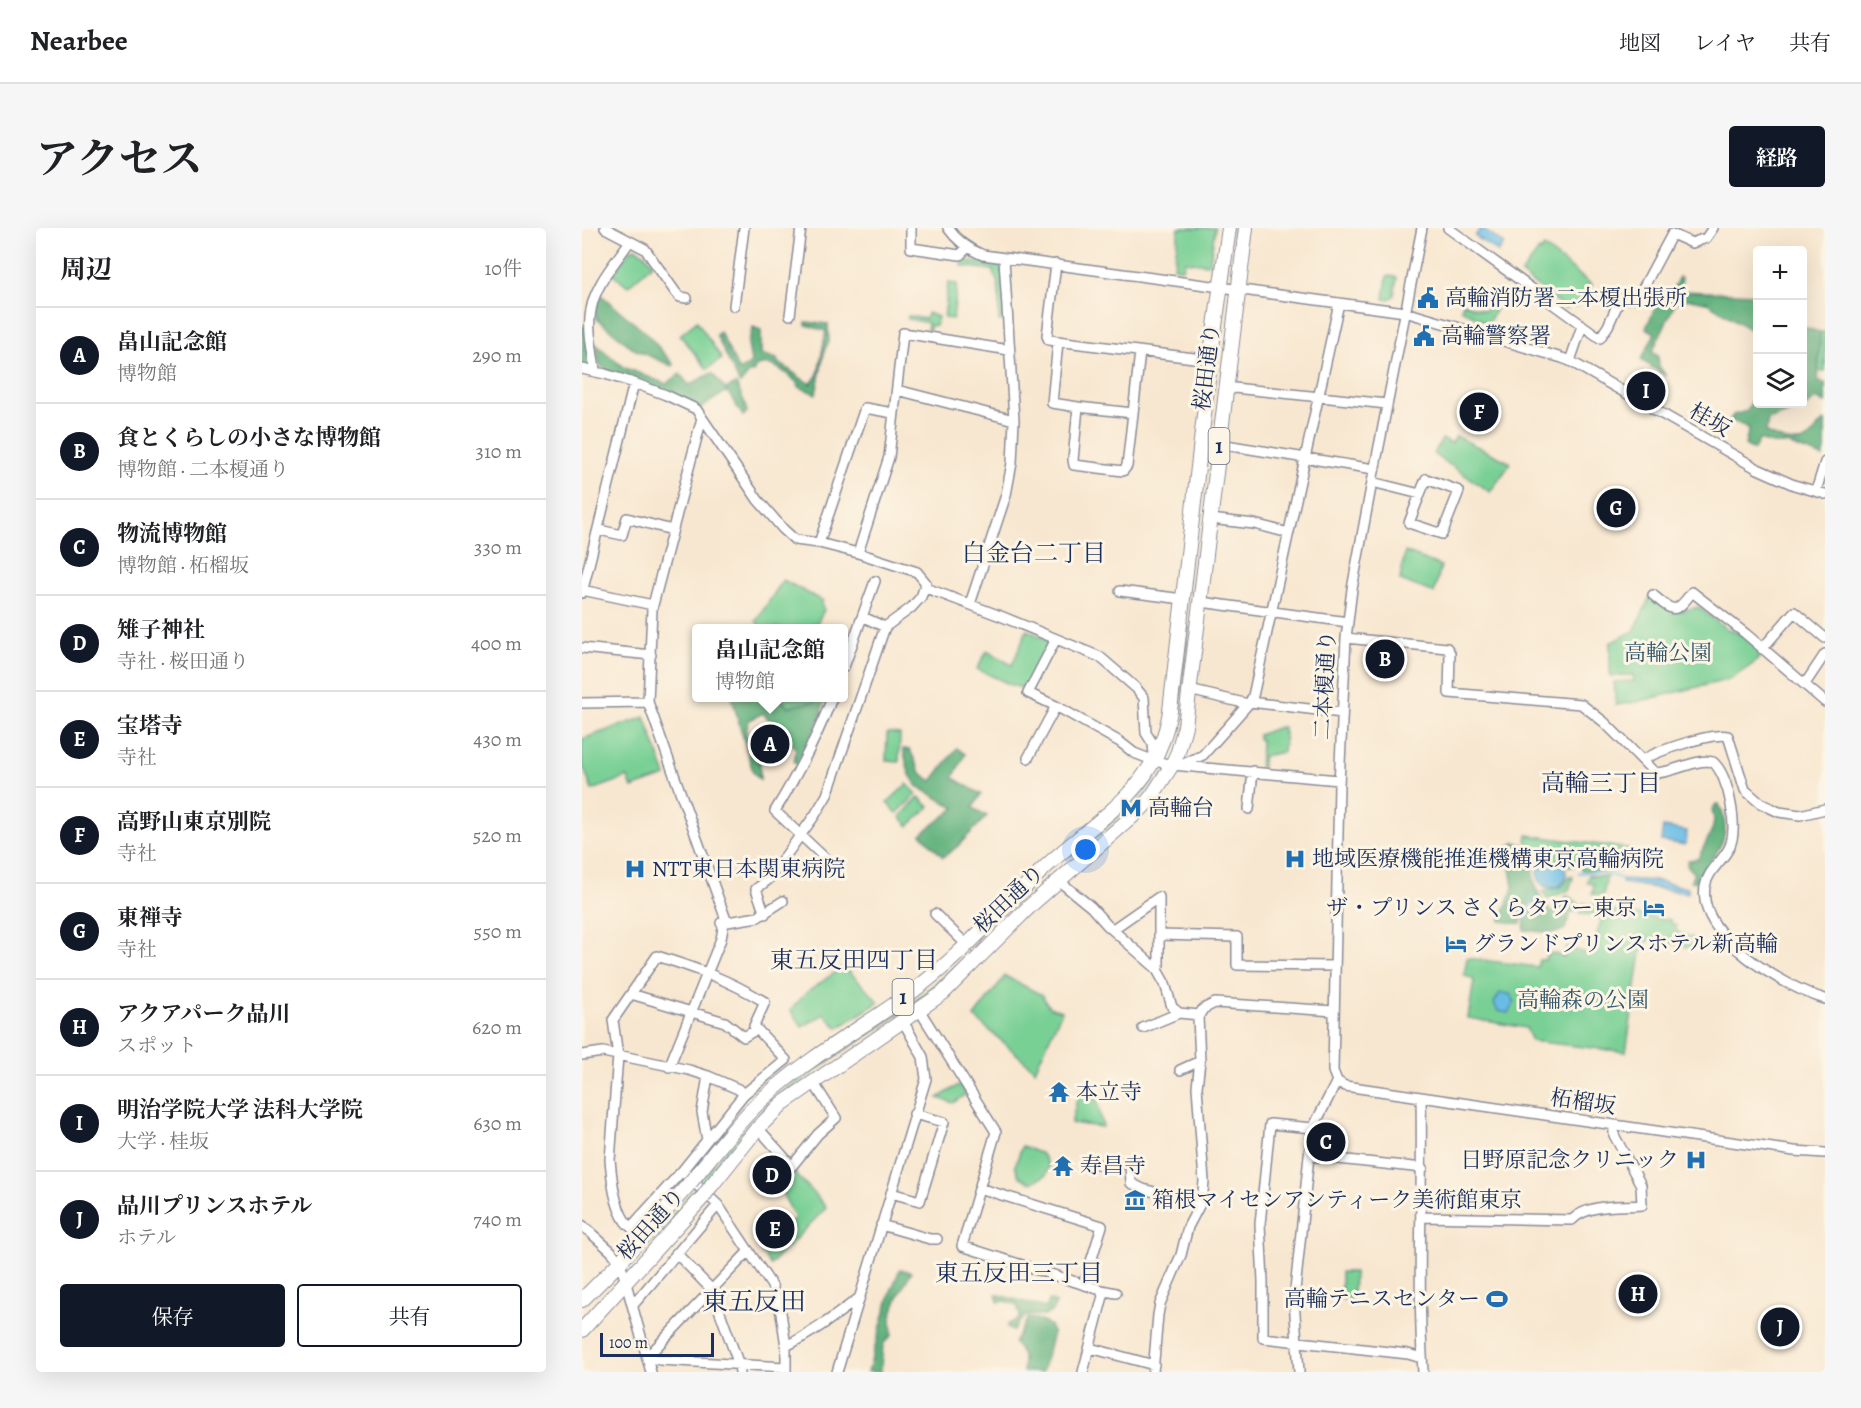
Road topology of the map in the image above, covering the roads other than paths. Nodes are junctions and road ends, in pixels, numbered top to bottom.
1 (605, 228) edge
2 (744, 228) edge
3 (801, 228) edge
4 (911, 228) edge
5 (948, 228) edge
6 (1228, 228) edge
7 (1246, 228) edge
8 (1422, 228) edge
9 (1448, 228) edge
10 (1713, 228) edge
11 (630, 241) junction
12 (967, 248) junction
13 (1005, 259) junction
14 (1056, 264) junction
15 (1220, 287) junction
16 (1237, 289) junction
17 (687, 298) dead end
18 (1339, 303) junction
19 (734, 306) dead end
20 (1405, 312) junction
21 (790, 315) dead end
22 (1582, 326) junction
23 (1058, 342) junction
24 (1010, 350) junction
25 (1140, 352) junction
26 (1211, 354) junction
27 (1570, 361) junction
28 (582, 369) edge
29 (595, 371) junction
30 (634, 383) junction
31 (897, 390) junction
32 (1225, 393) junction
33 (1319, 396) junction
34 (1387, 404) junction
35 (1078, 407) junction
36 (893, 413) junction
37 (1133, 413) junction
38 (702, 418) junction
39 (1014, 420) junction
40 (1219, 444) junction
41 (1306, 458) junction
42 (1825, 462) edge
43 (1374, 469) junction
44 (1372, 482) junction
45 (1821, 493) edge
46 (1420, 494) junction
47 (1210, 519) junction
48 (599, 530) junction
49 (672, 530) junction
50 (1290, 532) junction
51 (819, 543) junction
52 (858, 553) junction
53 (875, 581) dead end
54 (926, 588) junction
55 (582, 591) edge
56 (1120, 591) dead end
57 (1653, 595) dead end
58 (1183, 599) junction
59 (1201, 602) junction
60 (970, 604) junction
61 (653, 605) junction
62 (1272, 612) junction
63 (863, 617) junction
64 (1348, 622) junction
65 (885, 627) junction
66 (1346, 638) junction
67 (1825, 638) edge
68 (1056, 639) junction
69 (582, 648) edge
70 (655, 648) junction
71 (1762, 649) junction
72 (848, 654) edge
73 (1825, 654) edge
74 (1805, 684) junction
75 (1189, 690) junction
76 (648, 702) junction
77 (830, 702) edge
78 (1825, 702) edge
79 (582, 703) edge
80 (1249, 703) junction
81 (1056, 706) junction
82 (1342, 713) junction
83 (1028, 758) dead end
84 (1643, 760) junction
85 (1155, 761) junction
86 (1176, 765) junction
87 (1253, 771) junction
88 (1339, 780) junction
89 (1249, 809) dead end
90 (1825, 809) edge
91 (800, 834) junction
92 (825, 858) dead end
93 (1058, 880) junction
94 (783, 901) dead end
95 (765, 914) junction
96 (935, 914) dead end
97 (723, 923) junction
98 (1113, 929) junction
99 (1158, 935) junction
100 (967, 945) junction
101 (1335, 966) junction
102 (1156, 968) junction
103 (707, 972) junction
104 (631, 994) junction
105 (1825, 999) edge
106 (691, 1011) junction
107 (920, 1011) junction
108 (1334, 1011) junction
109 (1179, 1013) junction
110 (1199, 1015) junction
111 (903, 1021) junction
112 (1143, 1028) dead end
113 (757, 1029) junction
114 (582, 1054) edge
115 (618, 1056) junction
116 (1200, 1061) junction
117 (669, 1067) junction
118 (1180, 1070) dead end
119 (772, 1071) junction
120 (708, 1076) junction
121 (1337, 1081) junction
122 (813, 1082) junction
123 (781, 1083) junction
124 (744, 1094) junction
125 (1422, 1098) junction
126 (914, 1114) junction
127 (1614, 1126) junction
128 (758, 1128) junction
129 (1312, 1128) junction
130 (707, 1140) junction
131 (1825, 1153) edge
132 (1309, 1156) junction
133 (1099, 1165) dead end
134 (1423, 1168) junction
135 (682, 1171) junction
136 (979, 1188) junction
137 (891, 1193) junction
138 (1200, 1204) junction
139 (718, 1205) junction
140 (1421, 1217) junction
141 (582, 1225) edge
142 (881, 1225) junction
143 (631, 1227) junction
144 (642, 1237) junction
145 (937, 1239) dead end
146 (749, 1251) junction
147 (676, 1253) junction
148 (620, 1262) junction
149 (626, 1283) junction
150 (1084, 1284) junction
151 (712, 1290) junction
152 (1101, 1290) junction
153 (1116, 1293) dead end
154 (860, 1297) junction
155 (582, 1300) edge
156 (633, 1305) junction
157 (582, 1329) edge
158 (1297, 1341) junction
159 (786, 1346) junction
160 (1090, 1348) junction
161 (647, 1357) junction
162 (1422, 1358) junction
163 (740, 1369) edge
164 (1153, 1369) edge
165 (786, 1370) edge
166 (651, 1372) edge
167 (837, 1372) edge
168 (1083, 1372) edge
169 (1299, 1372) edge
170 (1423, 1372) edge

1 - 11 street
2 - 19 street
3 - 21 street
4 - 12 street
5 - 12 street
6 - 15 highway, 桜田通り / 1
7 - 16 highway, 桜田通り / 1
8 - 20 street, 二本榎通り
9 - 22 street
10 - 22 street
11 - 17 street
11 - 29 street
12 - 13 street
13 - 14 street
13 - 24 street
14 - 15 street
14 - 23 street
15 - 16 street
15 - 26 highway, 桜田通り / 1
16 - 18 street
16 - 32 highway, 桜田通り / 1
18 - 20 street
18 - 33 street
20 - 27 street, 桂坂
20 - 34 street, 二本榎通り
22 - 27 street
23 - 25 street
23 - 35 street
24 - 31 street
24 - 39 street
25 - 26 street
25 - 37 street
26 - 58 highway, 桜田通り / 1
27 - 45 street, 桂坂
28 - 29 street
29 - 30 street
30 - 38 street
30 - 48 street
31 - 36 street
31 - 39 street
32 - 33 street
32 - 40 highway, 桜田通り / 1
33 - 34 street
33 - 41 street
34 - 43 street, 二本榎通り
35 - 37 street
35 - 37 street
36 - 51 street
36 - 52 street
38 - 49 street
38 - 51 street
39 - 60 street
40 - 41 street
40 - 47 highway, 桜田通り / 1
41 - 43 street
41 - 50 street
42 - 45 street
43 - 44 street, 二本榎通り
44 - 46 street
44 - 64 street, 二本榎通り
46 - 46 street
47 - 50 street
47 - 59 highway, 桜田通り / 1
48 - 49 street
48 - 55 street
49 - 61 street
50 - 62 street
51 - 52 street
52 - 54 street
53 - 63 street
54 - 60 street
54 - 65 street
55 - 61 street
56 - 58 street
57 - 71 street
58 - 85 highway, 桜田通り / 1
59 - 62 street
59 - 75 highway, 桜田通り / 1
60 - 68 street
61 - 70 street
62 - 64 street
62 - 80 street
63 - 65 street
63 - 72 street
64 - 66 street, 二本榎通り
65 - 91 street
66 - 82 street, 二本榎通り
66 - 84 street
67 - 71 street
68 - 81 street
68 - 85 street
69 - 70 street
70 - 76 street
71 - 74 street
73 - 74 street
74 - 78 street
75 - 80 street
75 - 86 highway, 桜田通り / 1
76 - 79 street
76 - 97 street
77 - 91 street
80 - 82 street
80 - 86 street
81 - 83 street
81 - 85 street
82 - 88 street, 二本榎通り
84 - 90 street
84 - 105 street
85 - 86 street
85 - 100 highway, 桜田通り / 1
86 - 87 street
86 - 93 highway, 桜田通り / 1
87 - 88 street
87 - 89 street
88 - 101 street, 二本榎通り
91 - 92 street
91 - 95 street
93 - 98 street
93 - 107 highway, 桜田通り / 1
94 - 95 street
95 - 97 street
96 - 100 street
97 - 103 street
98 - 99 street
98 - 102 street
99 - 101 street
99 - 102 street
100 - 123 highway, 桜田通り / 1
101 - 108 street, 二本榎通り
102 - 109 street
103 - 104 street
103 - 106 street
103 - 113 street
104 - 106 street
104 - 115 street
106 - 113 street
106 - 117 street
107 - 111 highway, 桜田通り / 1
107 - 136 street
108 - 110 street
108 - 121 street, 二本榎通り
109 - 110 street
109 - 112 street
110 - 116 street
111 - 122 highway, 桜田通り / 1
111 - 126 street
113 - 119 street
114 - 115 street
115 - 117 street
115 - 143 street
116 - 118 street
116 - 138 street
117 - 120 street
119 - 123 street
119 - 124 street
120 - 124 street
120 - 130 street
121 - 125 street, 柘榴坂
121 - 129 street
122 - 128 highway, 桜田通り / 1
122 - 128 street
123 - 144 highway, 桜田通り / 1
124 - 130 street
125 - 127 street, 柘榴坂
125 - 134 street
126 - 137 street
126 - 137 street
127 - 131 street, 柘榴坂
127 - 140 street
128 - 149 highway, 桜田通り / 1
129 - 132 street
129 - 158 street
130 - 135 street
132 - 134 street
132 - 158 street
133 - 138 street
134 - 140 street
135 - 139 street
135 - 143 street
136 - 150 street
136 - 150 street
137 - 142 street
138 - 164 street
139 - 146 street
139 - 147 street
140 - 162 street
141 - 148 street
142 - 145 street
142 - 154 street
143 - 144 street
144 - 148 highway, 桜田通り / 1
146 - 151 street
146 - 159 street
147 - 151 street
147 - 156 street
148 - 149 street
148 - 155 highway, 桜田通り / 1
149 - 156 street
149 - 157 highway, 桜田通り / 1
150 - 152 street
151 - 161 street
151 - 163 street
152 - 153 street
152 - 160 street
154 - 159 street
154 - 167 street
156 - 161 street
158 - 162 street
158 - 169 street
159 - 165 street
160 - 164 street
160 - 168 street
161 - 163 street
161 - 166 street
162 - 170 street
163 - 165 street

